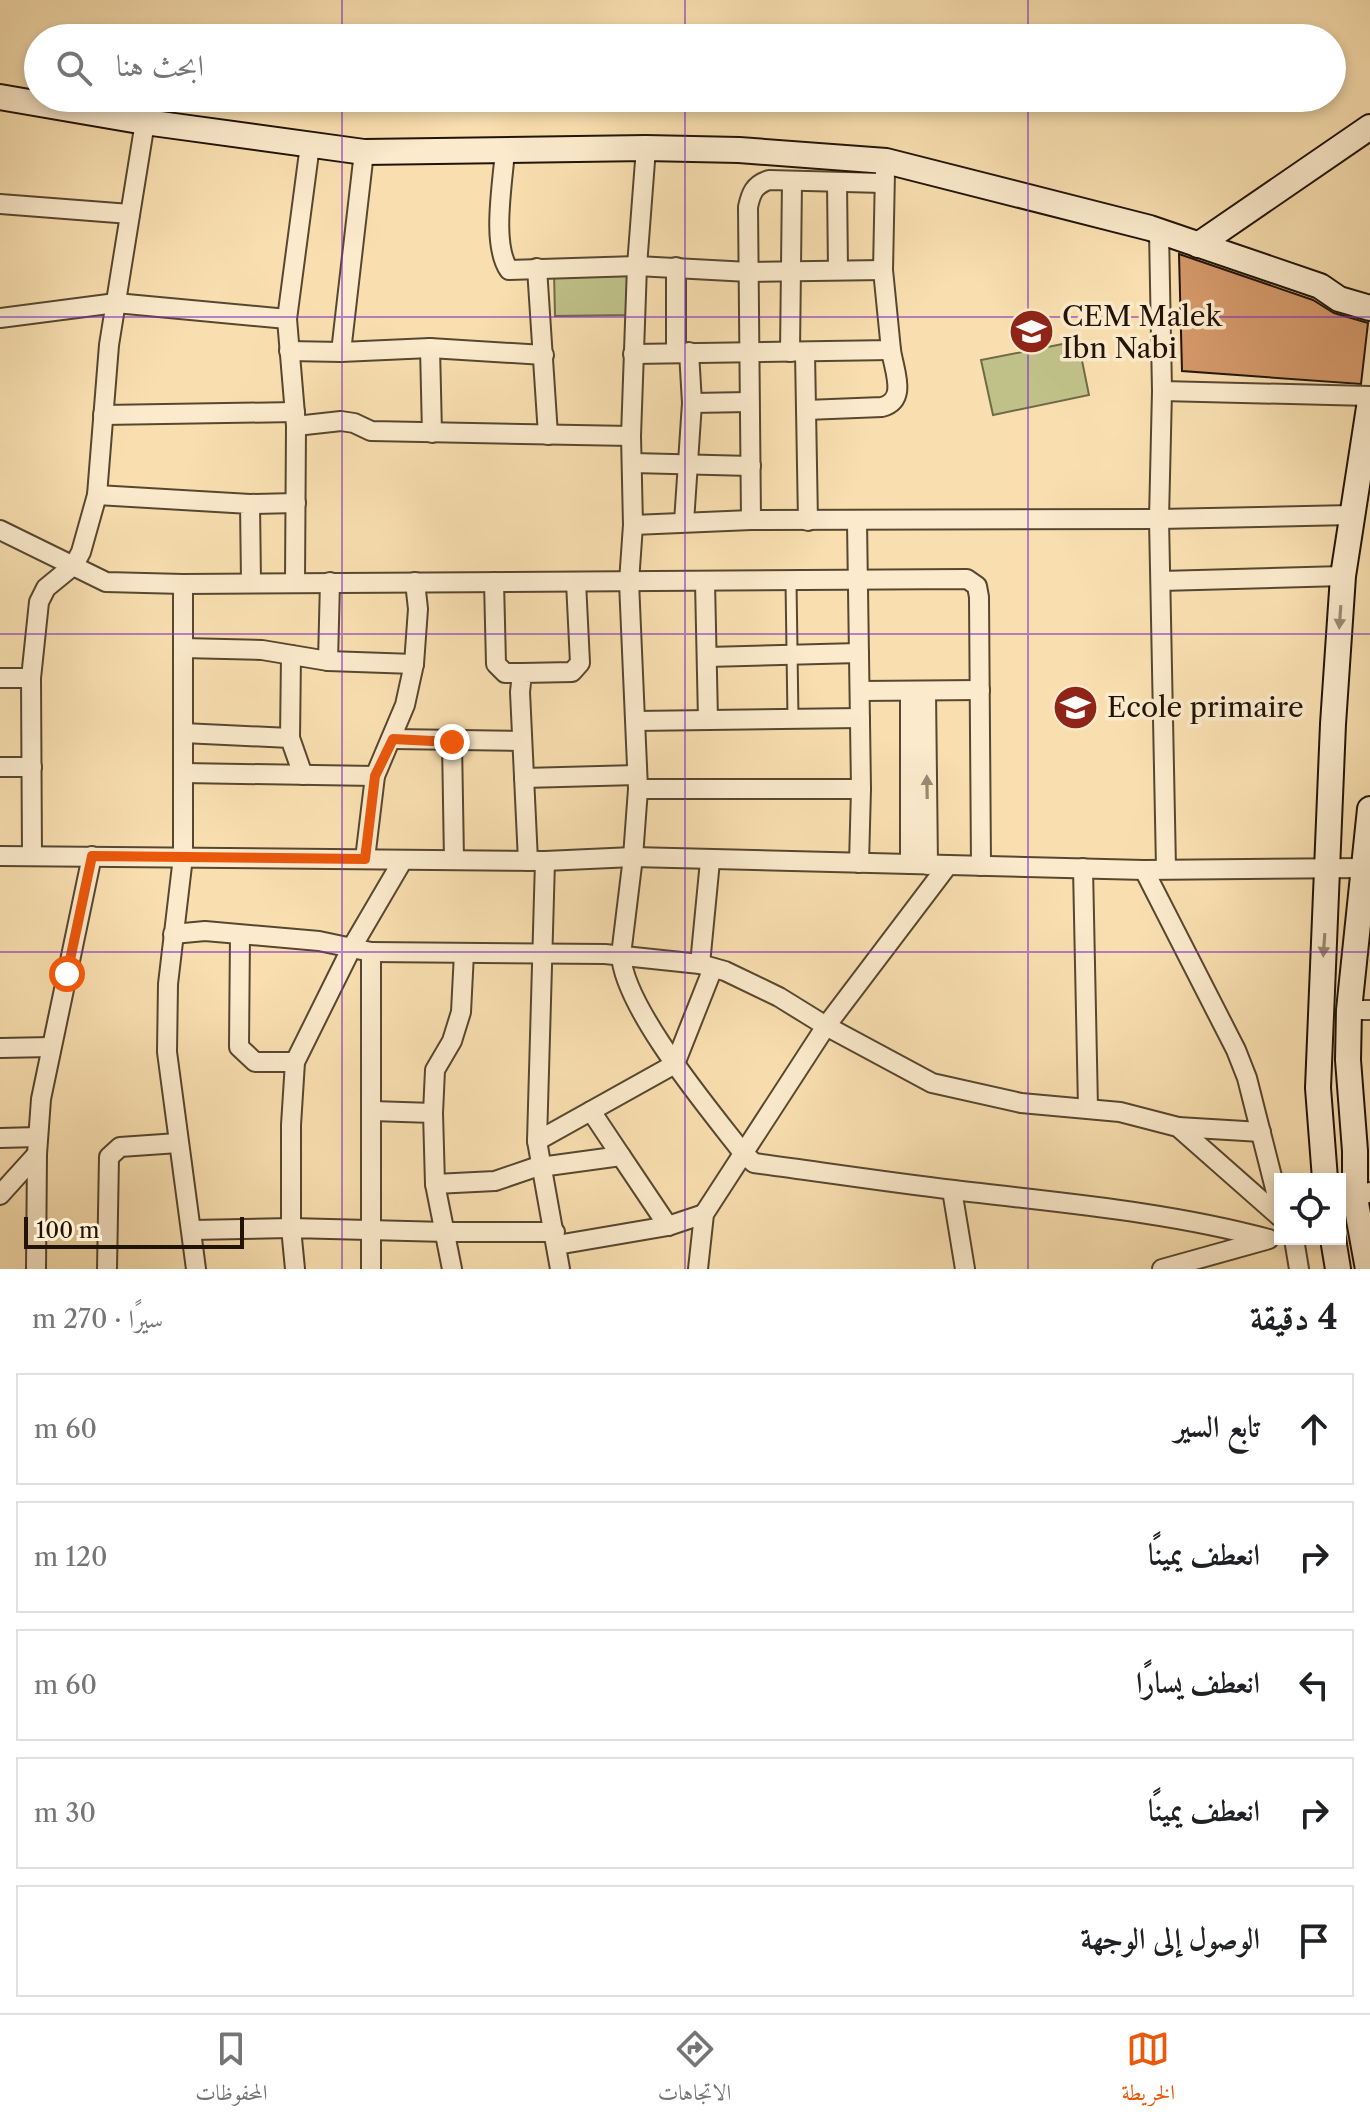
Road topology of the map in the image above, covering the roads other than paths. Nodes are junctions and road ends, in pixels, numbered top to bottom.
1 (0, 97) edge
2 (24, 101) edge
3 (87, 112) edge
4 (145, 122) junction
5 (1370, 127) edge
6 (310, 145) junction
7 (646, 148) junction
8 (505, 150) junction
9 (364, 152) junction
10 (884, 172) junction
11 (792, 181) junction
12 (837, 182) junction
13 (0, 204) edge
14 (130, 214) junction
15 (1159, 231) junction
16 (1198, 245) junction
17 (637, 266) junction
18 (676, 267) junction
19 (537, 268) junction
20 (791, 270) junction
21 (838, 270) junction
22 (883, 270) junction
23 (749, 272) junction
24 (1320, 286) junction
25 (1370, 290) edge
26 (116, 303) junction
27 (1370, 308) edge
28 (0, 318) edge
29 (287, 319) junction
30 (430, 348) junction
31 (891, 350) junction
32 (289, 351) junction
33 (750, 351) junction
34 (341, 352) junction
35 (682, 352) junction
36 (797, 353) junction
37 (633, 354) junction
38 (544, 355) junction
39 (1162, 391) junction
40 (1370, 398) edge
41 (749, 402) junction
42 (692, 403) junction
43 (806, 410) junction
44 (103, 415) junction
45 (295, 419) junction
46 (432, 433) junction
47 (548, 435) junction
48 (631, 436) junction
49 (633, 463) junction
50 (689, 464) junction
51 (751, 466) junction
52 (97, 495) junction
53 (296, 503) junction
54 (250, 504) junction
55 (1352, 515) junction
56 (1159, 519) junction
57 (751, 520) junction
58 (808, 521) junction
59 (684, 522) junction
60 (857, 522) junction
61 (633, 525) junction
62 (1, 529) edge
63 (74, 565) junction
64 (1343, 576) junction
65 (858, 581) junction
66 (1161, 581) junction
67 (251, 582) junction
68 (295, 582) junction
69 (330, 582) junction
70 (415, 582) junction
71 (494, 582) junction
72 (576, 582) junction
73 (629, 582) junction
74 (705, 582) junction
75 (791, 582) junction
76 (183, 584) junction
77 (183, 648) junction
78 (859, 653) junction
79 (792, 654) junction
80 (291, 655) junction
81 (707, 657) junction
82 (328, 661) junction
83 (414, 664) junction
84 (522, 673) junction
85 (0, 678) edge
86 (31, 678) junction
87 (980, 690) junction
88 (860, 691) junction
89 (918, 691) junction
90 (860, 718) junction
91 (793, 719) junction
92 (708, 720) junction
93 (636, 721) junction
94 (183, 733) junction
95 (290, 738) junction
96 (393, 739) junction
97 (522, 741) junction
98 (452, 742) junction
99 (0, 767) edge
100 (32, 767) junction
101 (183, 773) junction
102 (303, 775) junction
103 (375, 776) junction
104 (524, 778) junction
105 (637, 782) junction
106 (861, 789) junction
107 (1370, 809) edge
108 (1366, 852) edge
109 (0, 856) edge
110 (32, 856) junction
111 (92, 856) junction
112 (183, 857) junction
113 (633, 857) junction
114 (365, 859) junction
115 (403, 860) junction
116 (454, 860) junction
117 (536, 861) junction
118 (710, 861) junction
119 (859, 863) junction
120 (919, 865) junction
121 (948, 865) junction
122 (981, 866) junction
123 (1083, 868) junction
124 (1166, 868) junction
125 (1329, 868) junction
126 (1144, 870) junction
127 (173, 934) junction
128 (240, 935) junction
129 (362, 949) junction
130 (464, 953) junction
131 (542, 954) junction
132 (621, 955) junction
133 (707, 966) junction
134 (1360, 1010) edge
135 (826, 1026) junction
136 (51, 1047) junction
137 (0, 1048) edge
138 (295, 1062) junction
139 (675, 1064) junction
140 (1088, 1108) junction
141 (372, 1111) junction
142 (591, 1111) junction
143 (433, 1113) junction
144 (1178, 1127) junction
145 (1261, 1132) junction
146 (0, 1138) edge
147 (537, 1141) junction
148 (178, 1143) junction
149 (38, 1146) junction
150 (743, 1153) junction
151 (621, 1156) junction
152 (541, 1167) junction
153 (1325, 1173) edge
154 (435, 1184) junction
155 (1274, 1184) edge
156 (952, 1190) junction
157 (0, 1195) edge
158 (1355, 1199) edge
159 (1274, 1212) edge
160 (704, 1214) junction
161 (668, 1226) junction
162 (291, 1228) junction
163 (371, 1229) junction
164 (192, 1230) junction
165 (446, 1232) junction
166 (1274, 1237) edge
167 (556, 1239) junction
168 (1295, 1245) edge
169 (1334, 1245) edge
170 (36, 1269) edge
171 (107, 1269) edge
172 (196, 1269) edge
173 (295, 1269) edge
174 (371, 1269) edge
175 (452, 1269) edge
176 (560, 1269) edge
177 (698, 1269) edge
178 (965, 1269) edge
179 (1162, 1269) edge
180 (1299, 1269) edge
181 (1338, 1269) edge
182 (1368, 1269) edge

1 - 2 street
3 - 4 street
4 - 6 street
4 - 14 street
5 - 16 street
6 - 9 street
6 - 29 street
7 - 8 street
7 - 10 street
7 - 17 street
8 - 9 street
8 - 19 street
9 - 34 street
10 - 12 street
10 - 15 street
10 - 22 street
11 - 12 street
11 - 20 street
11 - 23 street
12 - 21 street
13 - 14 street
14 - 26 street
15 - 16 street
15 - 39 street
16 - 24 street
17 - 18 street
17 - 19 street
17 - 37 street
18 - 23 street
18 - 35 street
19 - 38 street
20 - 21 street
20 - 23 street
20 - 36 street
21 - 22 street
22 - 31 street
23 - 33 street
24 - 25 street
24 - 27 street
26 - 28 street
26 - 29 street
26 - 44 street
29 - 32 street
30 - 34 street
30 - 38 street
30 - 46 street
31 - 36 street
31 - 43 street
32 - 34 street
32 - 45 street
33 - 35 street
33 - 36 street
33 - 41 street
35 - 37 street
35 - 42 street
36 - 43 street
37 - 48 street
38 - 47 street
39 - 40 street
39 - 56 street
40 - 55 street
41 - 42 street
41 - 51 street
42 - 50 street
43 - 58 street
44 - 45 street
44 - 52 street
45 - 46 street
45 - 53 street
46 - 47 street
47 - 48 street
48 - 49 street
49 - 50 street
49 - 61 street
50 - 51 street
50 - 59 street
51 - 57 street
52 - 54 street
52 - 63 street
53 - 54 street
53 - 68 street
54 - 67 street
55 - 56 street
55 - 64 street
56 - 60 street
56 - 66 street
57 - 58 street
57 - 59 street
58 - 60 street
59 - 61 street
60 - 65 street
61 - 73 street
62 - 63 street
63 - 76 street
63 - 86 street
64 - 66 street
64 -> 125 street
65 - 75 street
65 - 78 street
65 - 87 street
66 - 124 street
67 - 68 street
67 - 76 street
68 - 69 street
69 - 70 street
69 - 82 street
70 - 71 street
70 - 83 street
71 - 72 street
71 - 84 street
72 - 73 street
72 - 84 street
73 - 74 street
73 - 93 street
74 - 75 street
74 - 81 street
75 - 79 lane
76 - 77 street
77 - 80 street
77 - 94 street
78 - 79 street
78 - 88 street
79 - 81 street
79 - 91 lane
80 - 82 street
80 - 95 street
81 - 92 street
82 - 83 street
83 - 96 street
84 - 97 street
85 - 86 street
86 - 100 street
87 - 89 street
87 - 122 street
88 - 89 street
88 - 90 street
89 - 120 street
90 - 91 street
90 - 106 street
91 - 92 street
92 - 93 street
93 - 105 street
94 - 95 street
94 - 101 street
95 - 102 street
96 - 98 street
96 - 103 street
97 - 98 street
97 - 104 street
98 - 116 street
99 - 100 street
100 - 110 street
101 - 102 street
101 - 112 street
102 - 103 street
103 - 114 street
104 - 105 street
104 - 117 street
105 - 106 street
105 - 113 street
106 - 119 street
107 - 108 street
108 - 125 street
108 - 134 street
109 - 110 street
110 - 111 street
111 - 112 street
111 - 136 street
112 - 114 street
112 - 127 street
113 - 117 street
113 - 118 street
113 - 132 street
114 - 115 street
115 - 116 street
115 - 129 street
116 - 117 street
117 - 131 street
118 - 119 street
118 - 133 street
119 - 120 street
120 - 121 street
121 - 122 street
121 - 135 street
122 - 123 street
123 - 126 street
123 - 140 street
124 - 125 street
124 - 126 street
125 -> 153 street
126 - 145 street
127 - 128 street
127 - 148 street
128 - 129 street
128 - 138 street
129 - 130 street
129 - 138 street
129 - 141 street
130 - 131 street
130 - 143 street
131 - 132 street
131 - 147 street
132 - 133 street
132 - 139 street
133 - 135 street
133 - 139 street
134 - 158 street
135 - 140 street
135 - 150 street
136 - 137 street
136 - 149 street
138 - 162 street
139 - 142 street
139 - 150 street
140 - 144 street
141 - 143 street
141 - 163 street
142 - 147 street
142 - 151 street
143 - 154 street
144 - 145 street
144 - 159 street
145 - 155 street
146 - 149 street
147 - 152 street
148 - 164 street
148 - 171 street
149 - 157 street
149 - 170 street
150 - 156 street
150 - 160 street
151 - 152 street
151 - 161 street
152 - 154 street
152 - 167 street
154 - 165 street
156 - 166 street
156 - 178 street
158 - 182 street
160 - 161 street
160 - 177 street
161 - 167 street
162 - 163 street
162 - 164 street
162 - 173 street
163 - 165 street
163 - 174 street
164 - 172 street
165 - 167 street
165 - 175 street
166 - 179 street
167 - 176 street
168 - 180 street
169 - 181 street

